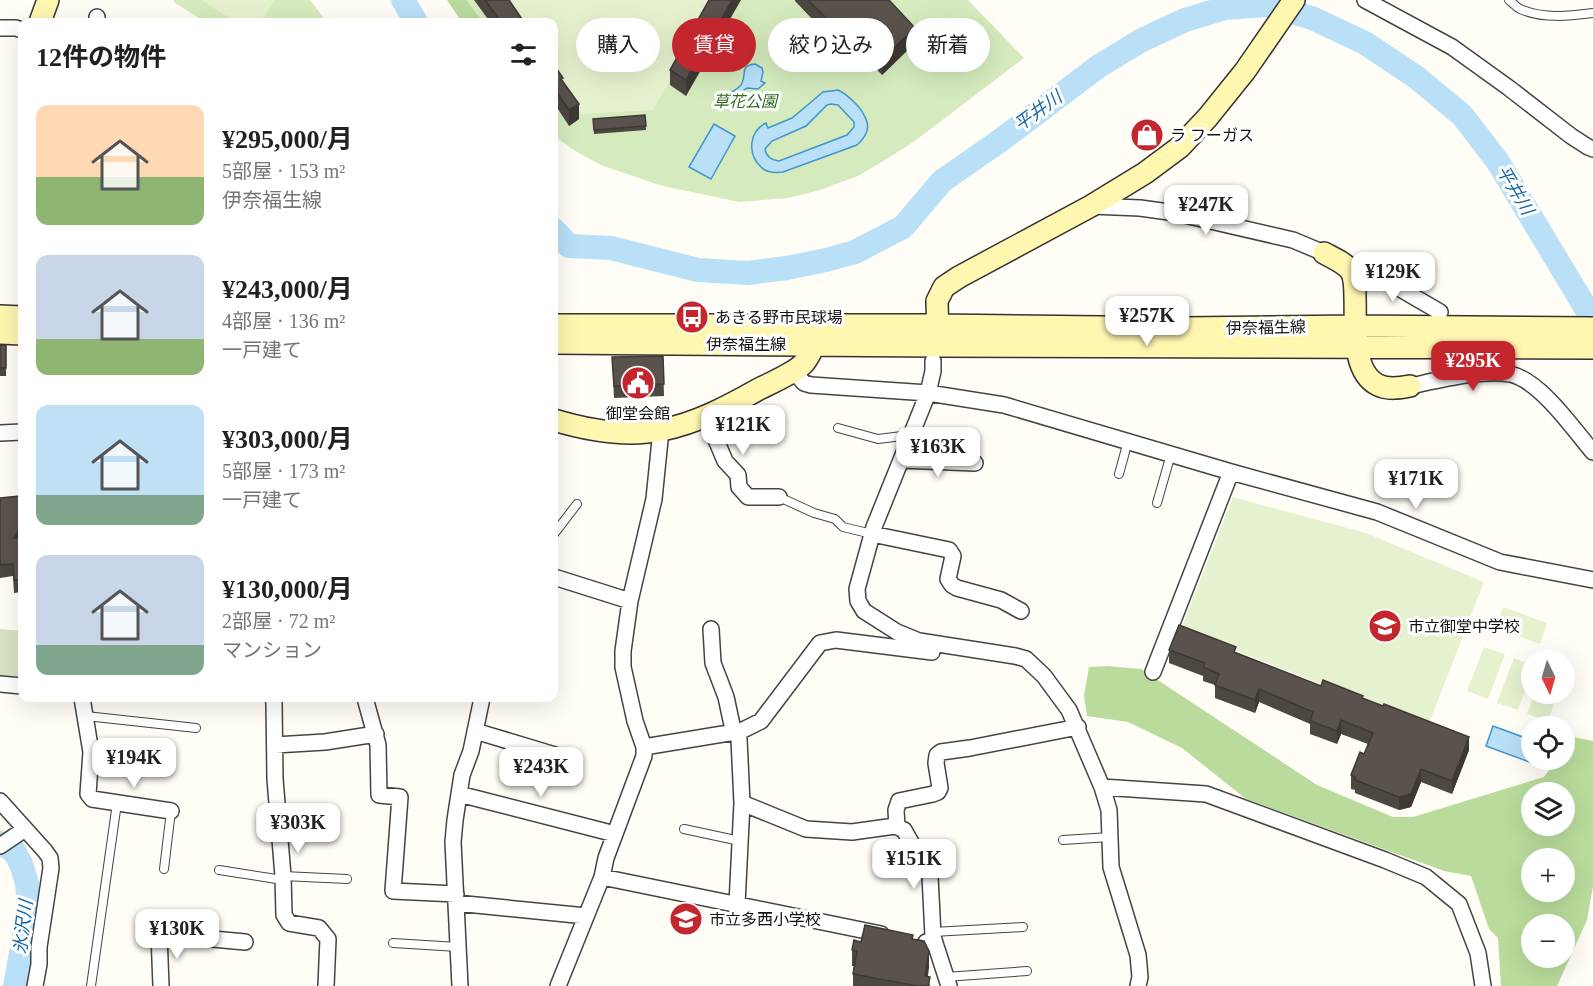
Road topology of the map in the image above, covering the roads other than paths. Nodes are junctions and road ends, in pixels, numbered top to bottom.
1 (48, 0) edge
2 (1294, 0) edge
3 (1365, 0) edge
4 (1509, 0) edge
5 (1593, 13) edge
6 (41, 18) edge
7 (0, 28) edge
8 (18, 29) edge
9 (1593, 149) edge
10 (1091, 206) junction
11 (1324, 253) joint
12 (1352, 273) junction
13 (1440, 312) dead end
14 (0, 316) edge
15 (18, 316) edge
16 (558, 326) edge
17 (1356, 326) junction
18 (1593, 328) edge
19 (0, 333) edge
20 (18, 334) edge
21 (558, 343) edge
22 (815, 344) junction
23 (936, 344) junction
24 (1356, 347) junction
25 (1586, 348) edge
26 (792, 371) junction
27 (1410, 386) joint
28 (928, 393) junction
29 (706, 416) junction
30 (558, 421) edge
31 (838, 428) dead end
32 (662, 430) junction
33 (18, 432) edge
34 (0, 433) edge
35 (912, 435) junction
36 (1128, 441) junction
37 (1593, 452) edge
38 (1172, 454) junction
39 (902, 460) junction
40 (975, 463) dead end
41 (1231, 472) junction
42 (1119, 474) dead end
43 (779, 497) joint
44 (1157, 503) dead end
45 (577, 504) dead end
46 (558, 529) edge
47 (872, 534) junction
48 (558, 580) edge
49 (1593, 580) edge
50 (630, 601) junction
51 (1021, 611) dead end
52 (711, 629) dead end
53 (958, 647) junction
54 (1153, 672) dead end
55 (0, 684) edge
56 (18, 686) edge
57 (83, 702) edge
58 (273, 702) edge
59 (366, 702) edge
60 (481, 702) edge
61 (86, 716) junction
62 (1078, 727) junction
63 (196, 728) dead end
64 (475, 731) junction
65 (735, 732) junction
66 (376, 734) junction
67 (275, 745) junction
68 (644, 747) junction
69 (565, 758) dead end
70 (1102, 787) junction
71 (459, 794) junction
72 (0, 801) edge
73 (117, 803) junction
74 (742, 803) junction
75 (171, 811) joint
76 (897, 827) junction
77 (684, 829) dead end
78 (615, 834) junction
79 (1110, 837) junction
80 (12, 838) edge
81 (1063, 840) dead end
82 (740, 841) junction
83 (164, 869) dead end
84 (219, 870) dead end
85 (602, 876) junction
86 (283, 878) junction
87 (346, 879) dead end
88 (456, 898) junction
89 (737, 904) junction
90 (586, 916) junction
91 (1023, 927) dead end
92 (890, 936) edge
93 (934, 938) junction
94 (912, 940) edge
95 (245, 942) dead end
96 (393, 944) dead end
97 (458, 947) junction
98 (1027, 971) dead end
99 (947, 982) edge
100 (35, 986) edge
101 (91, 986) edge
102 (161, 986) edge
103 (326, 986) edge
104 (460, 986) edge
105 (558, 986) edge
106 (1138, 986) edge
107 (1483, 986) edge

1 - 6 main road
2 - 10 main road
3 - 9 street
4 - 5 lane
7 - 8 street
10 - 11 street
10 - 23 main road
11 - 12 main road
12 - 13 street
12 - 17 main road
14 - 15 main road
16 - 23 main road, 伊奈福生線
17 - 18 main road, 伊奈福生線
17 - 23 main road, 伊奈福生線
17 - 24 main road
19 - 20 main road
21 - 22 main road, 伊奈福生線
22 - 23 main road, 伊奈福生線
22 - 26 main road
23 - 24 main road, 伊奈福生線
23 - 28 street
24 - 25 main road, 伊奈福生線
24 - 27 main road
26 - 28 street
26 - 29 main road
27 - 37 street
28 - 35 street
28 - 36 street
29 - 32 main road
29 - 43 street
30 - 32 main road
31 - 35 lane
32 - 50 street
33 - 34 street
35 - 39 street
36 - 38 street
36 - 42 lane
38 - 41 street
38 - 44 lane
39 - 40 street
39 - 47 street
41 - 49 street
41 - 54 street
43 - 47 lane
45 - 46 lane
47 - 51 street
47 - 53 street
48 - 50 street
50 - 68 street
52 - 65 street
53 - 62 street
53 - 65 street
55 - 56 street
57 - 61 street
58 - 67 street
59 - 66 street
60 - 64 street
61 - 63 lane
61 - 73 street
62 - 70 street
62 - 76 street
64 - 69 street
64 - 71 street
65 - 68 street
65 - 74 street
66 - 67 street
66 - 88 street
67 - 86 street
68 - 78 street
70 - 79 street
70 - 107 street
71 - 78 street
71 - 88 street
72 - 80 street
73 - 75 street
73 - 101 lane
74 - 76 street
74 - 82 street
75 - 83 lane
76 - 93 street
77 - 82 lane
78 - 85 street
79 - 81 lane
79 - 106 street
80 - 100 street
82 - 89 street
84 - 86 lane
85 - 89 street
85 - 90 street
86 - 87 lane
86 - 103 street
88 - 90 street
88 - 97 street
89 - 92 street
90 - 105 street
91 - 93 lane
93 - 94 street
93 - 99 street
95 - 102 street
96 - 97 lane
97 - 104 street
98 - 99 lane

